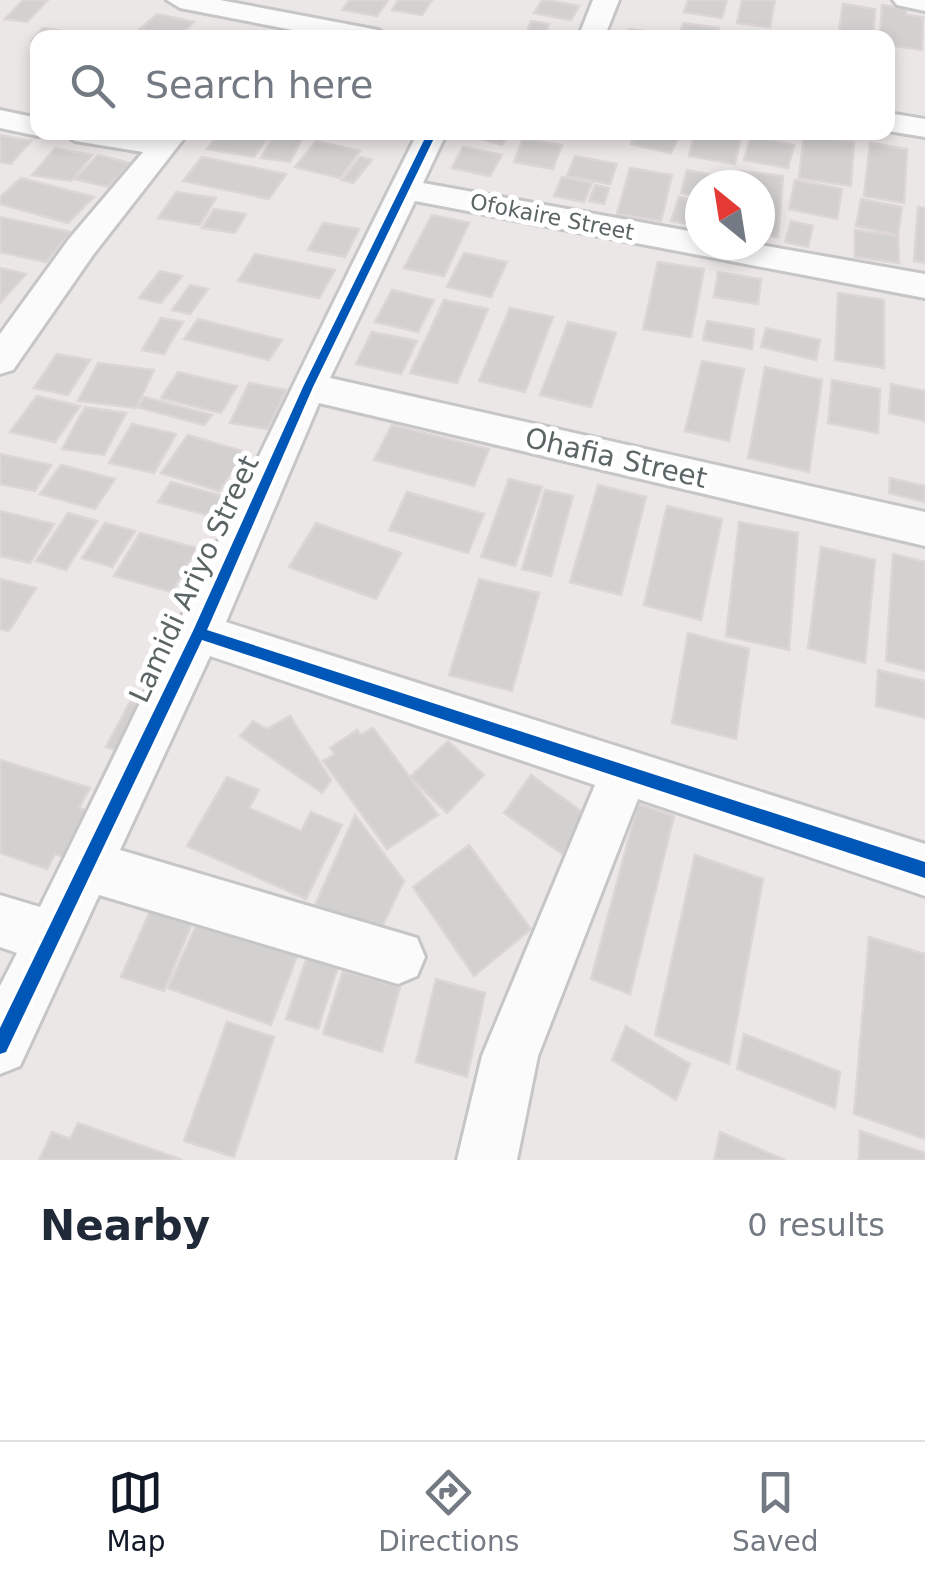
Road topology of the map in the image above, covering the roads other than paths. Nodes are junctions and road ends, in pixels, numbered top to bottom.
1 (180, 0) edge
2 (606, 0) edge
3 (906, 0) edge
4 (925, 3) edge
5 (259, 28) edge
6 (594, 30) edge
7 (0, 119) edge
8 (895, 123) edge
9 (30, 125) edge
10 (925, 128) edge
11 (168, 140) edge
12 (429, 140) edge
13 (404, 190) junction
14 (685, 242) edge
15 (775, 259) edge
16 (925, 286) edge
17 (0, 361) edge
18 (308, 386) junction
19 (925, 528) edge
20 (199, 633) junction
21 (624, 772) junction
22 (86, 866) junction
23 (925, 870) edge
24 (0, 921) edge
25 (51, 937) junction
26 (398, 957) dead end
27 (0, 1046) edge
28 (487, 1160) edge

1 - 5 street
2 - 6 street
3 - 4 street
7 - 9 street
8 - 10 street
11 - 17 street
12 - 13 street, Lamidi Ariyo Street
13 - 14 street, Ofokaire Street
13 - 18 street, Lamidi Ariyo Street
15 - 16 street, Ofokaire Street
18 - 19 street, Ohafia Street
18 - 20 street, Lamidi Ariyo Street
20 - 21 street
20 - 22 street, Lamidi Ariyo Street
21 - 23 street
21 - 28 street
22 - 25 street, Lamidi Ariyo Street
22 - 26 street
24 - 25 street
25 - 27 street, Lamidi Ariyo Street

